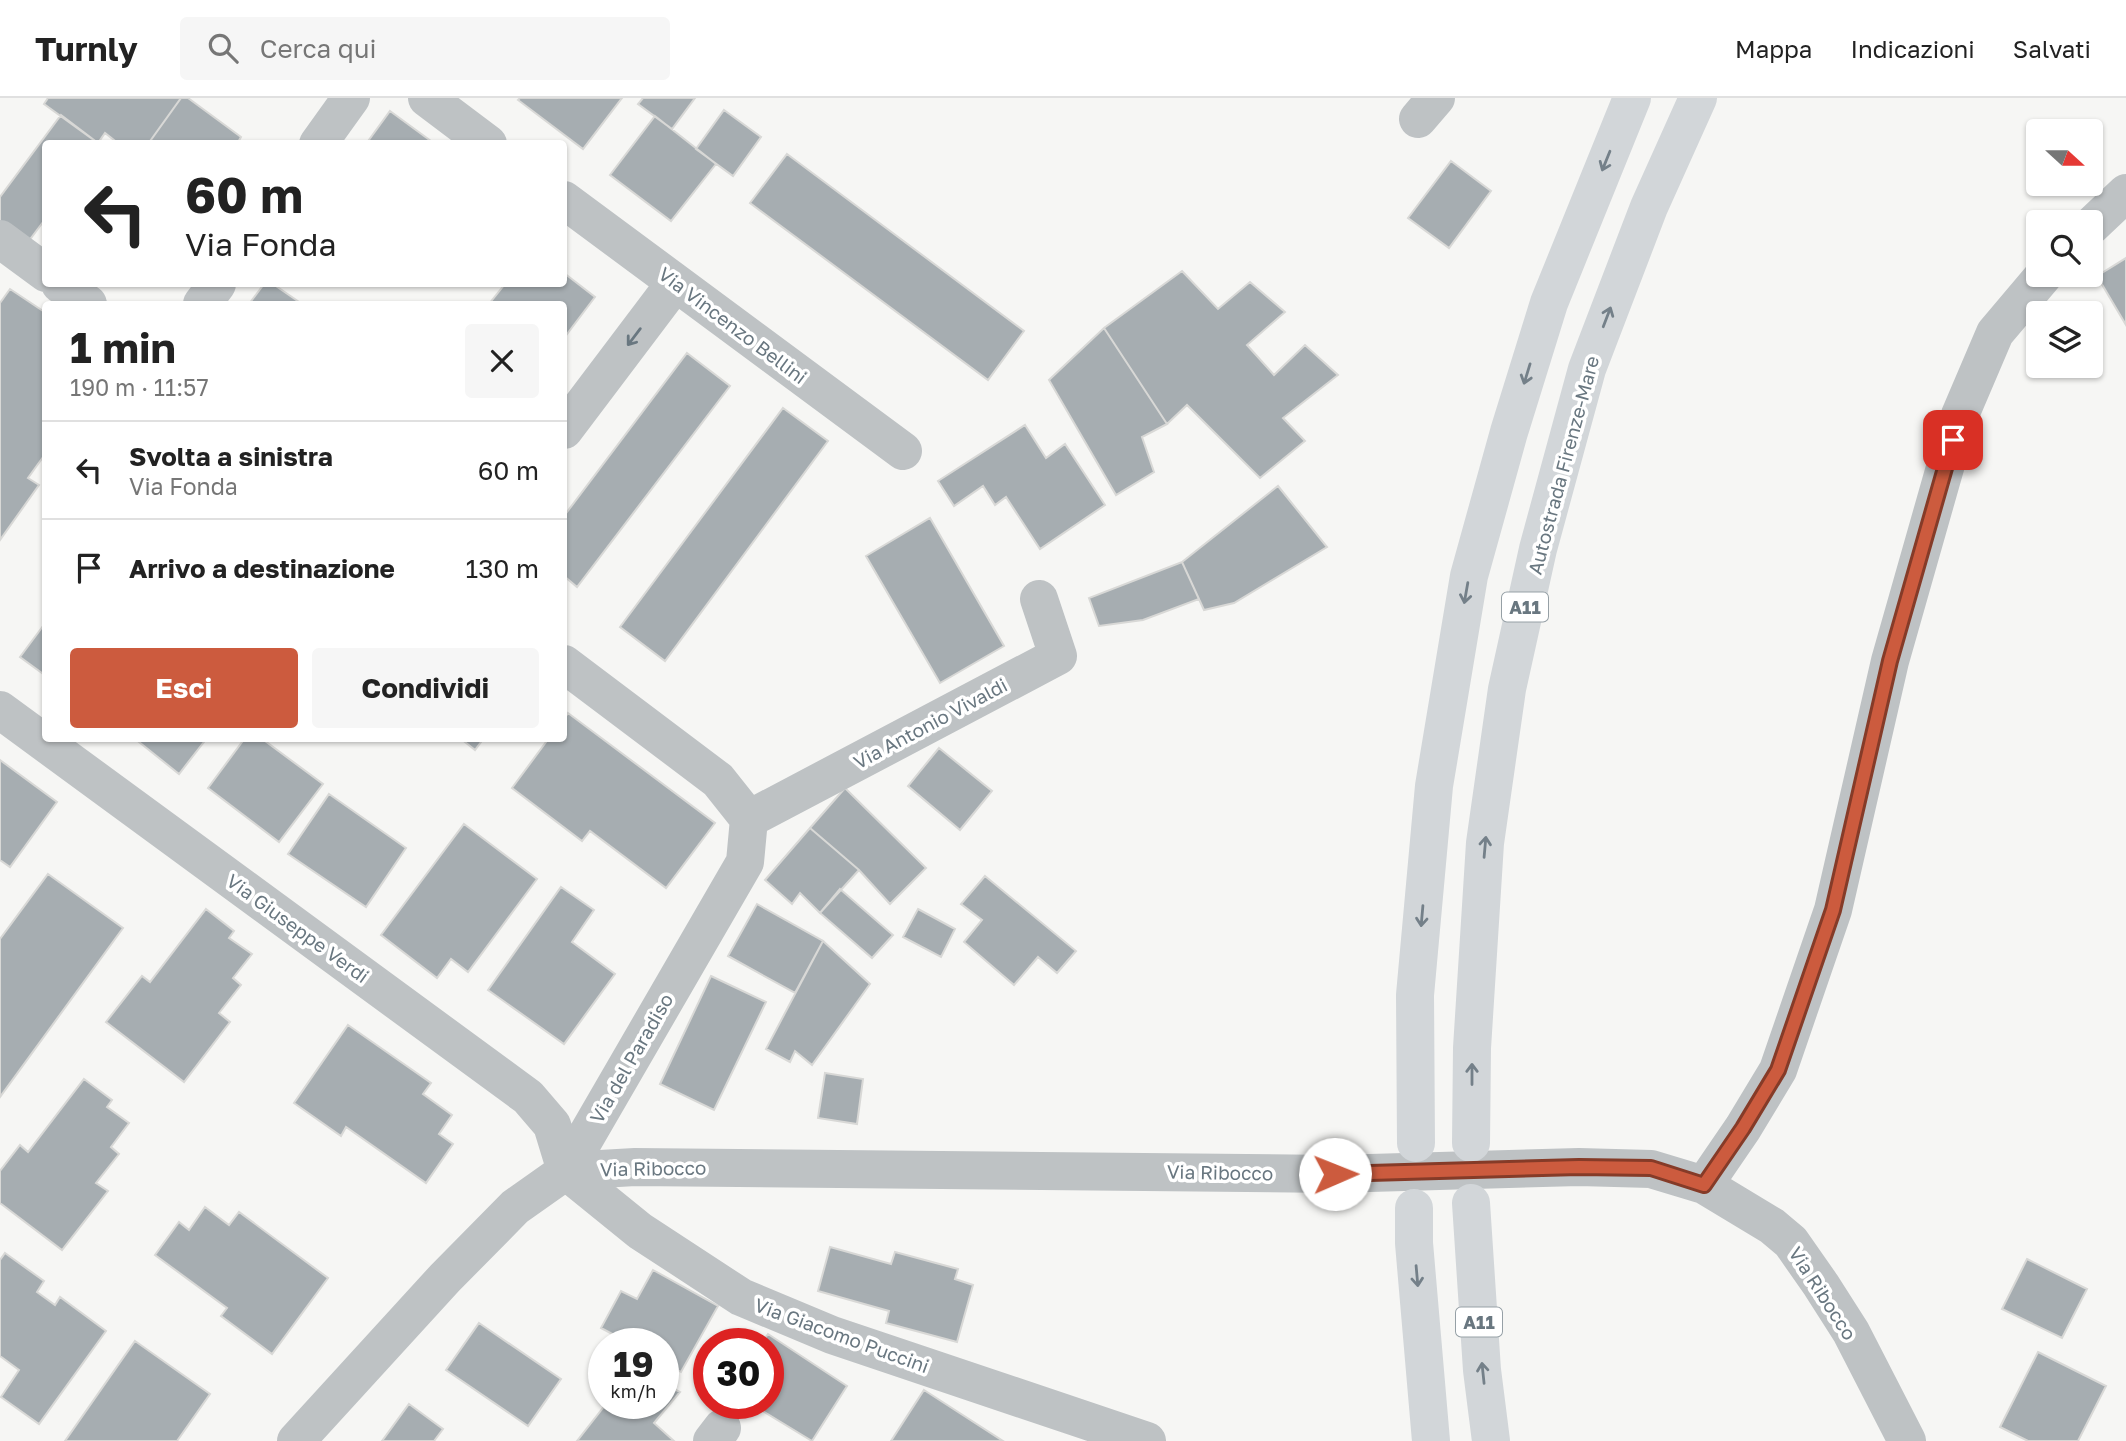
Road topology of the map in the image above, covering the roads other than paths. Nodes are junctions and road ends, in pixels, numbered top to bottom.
1 (351, 98) edge
2 (427, 98) edge
3 (1632, 98) edge
4 (1698, 98) edge
5 (321, 140) edge
6 (483, 140) edge
7 (2126, 193) edge
8 (567, 202) edge
9 (2103, 215) edge
10 (0, 239) edge
11 (42, 270) edge
12 (675, 283) junction
13 (64, 287) edge
14 (2034, 287) edge
15 (84, 301) edge
16 (567, 426) edge
17 (903, 451) dead end
18 (1039, 599) dead end
19 (567, 666) edge
20 (0, 710) edge
21 (42, 741) edge
22 (44, 742) edge
23 (749, 819) junction
24 (1416, 1143) dead end
25 (1471, 1143) dead end
26 (566, 1171) junction
27 (1704, 1185) junction
28 (1471, 1203) dead end
29 (1414, 1208) dead end
30 (296, 1441) edge
31 (1147, 1441) edge
32 (1431, 1441) edge
33 (1491, 1441) edge
34 (1907, 1441) edge

1 - 5 street
2 - 6 street
3 -> 24 highway
25 -> 4 highway, Autostrada Firenze-Mare / A11
7 - 9 street
8 - 12 street, Via Vincenzo Bellini
10 - 11 street
12 -> 16 street
12 - 17 street, Via Vincenzo Bellini
13 - 15 street
14 - 27 street
18 - 23 street, Via Antonio Vivaldi
19 - 23 street
20 - 21 street, Via Giuseppe Verdi
22 - 26 street, Via Giuseppe Verdi
23 - 26 street, Via del Paradiso
26 - 27 street, Via Ribocco
26 - 30 street, Via del Paradiso
26 - 31 street, Via Giacomo Puccini
27 - 34 street, Via Ribocco
33 -> 28 highway, A11
29 -> 32 highway

